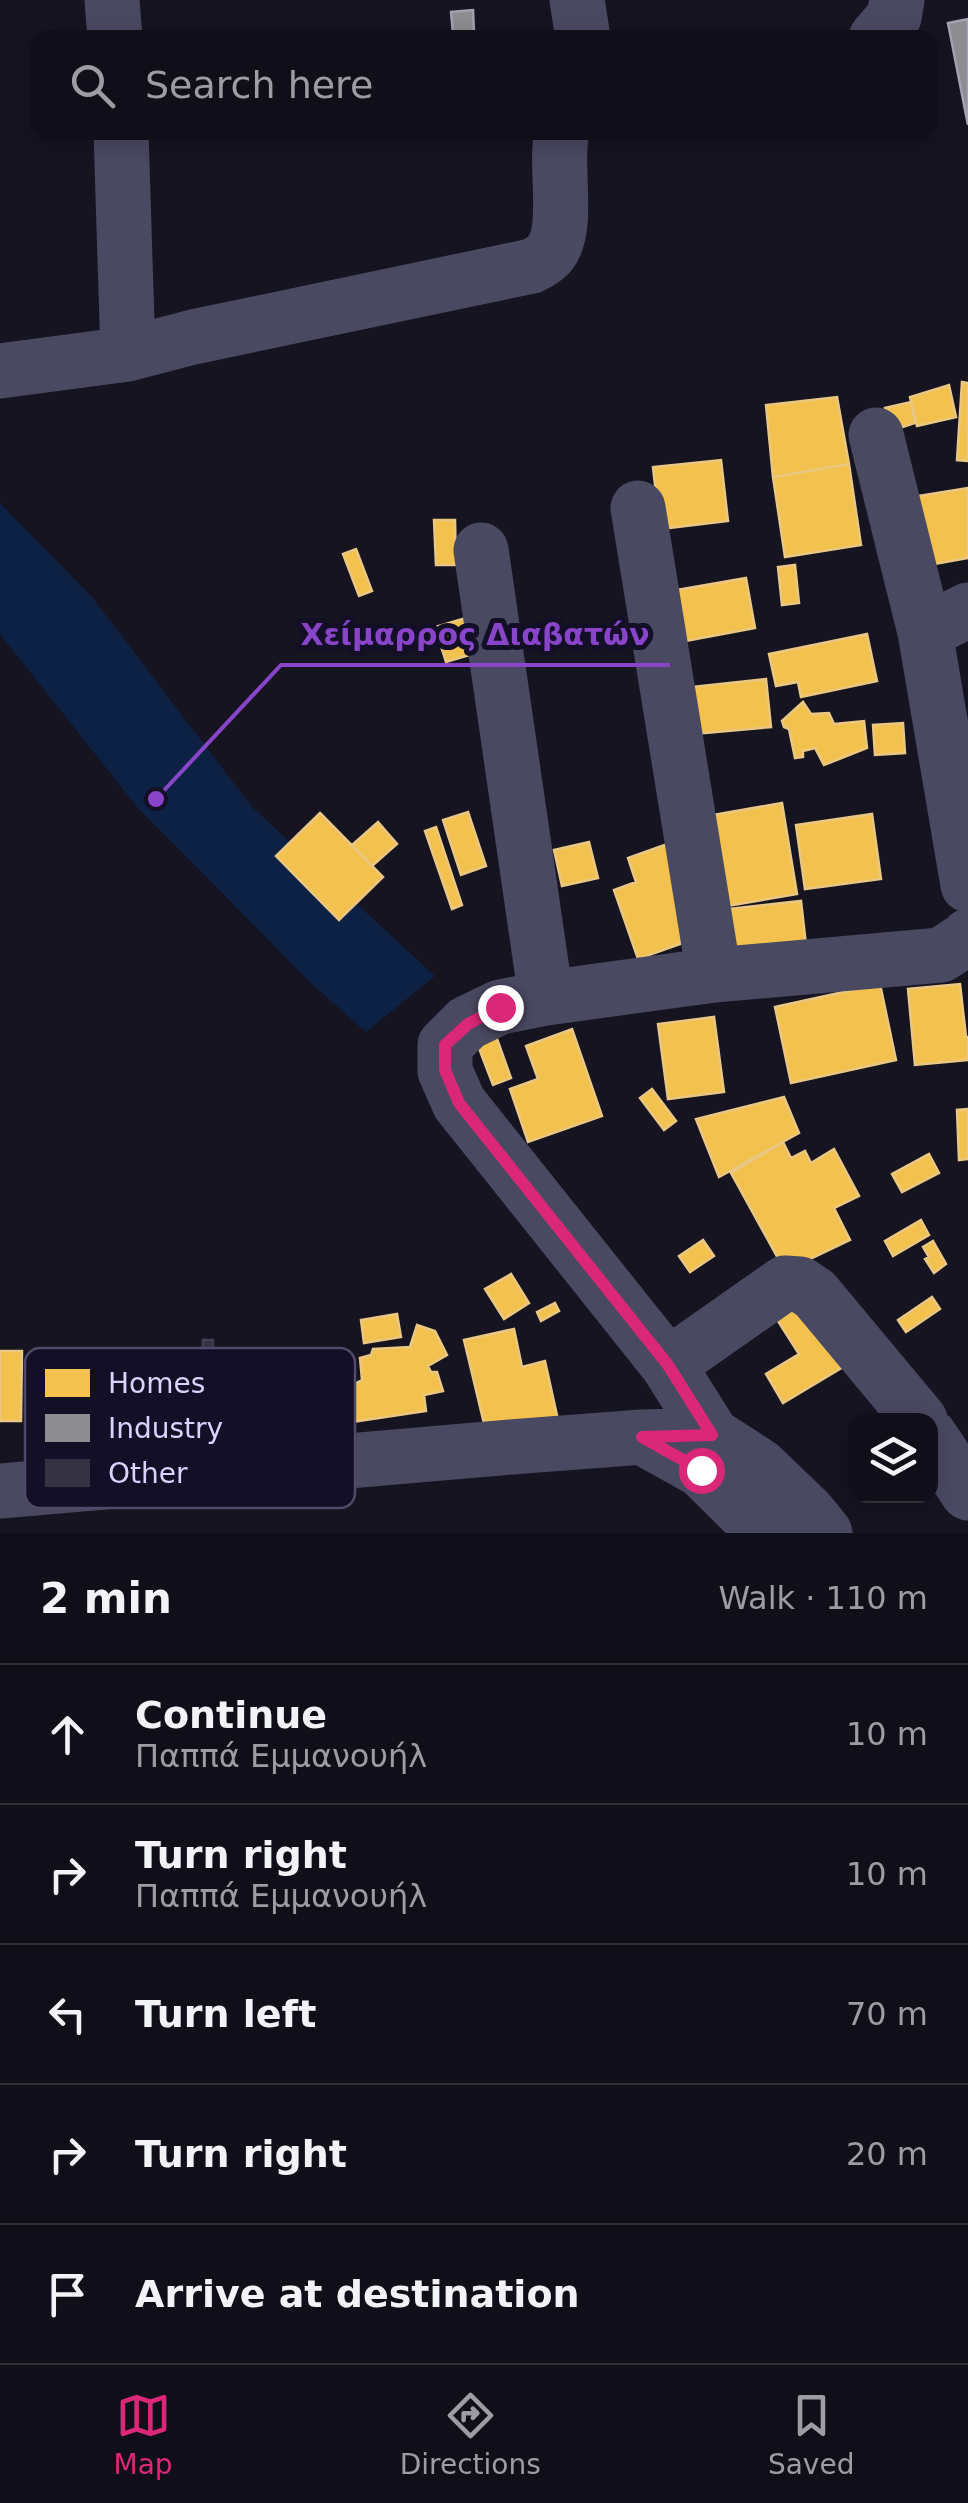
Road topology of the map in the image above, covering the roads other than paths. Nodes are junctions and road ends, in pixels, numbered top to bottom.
1 (112, 0) edge
2 (577, 0) edge
3 (898, 0) edge
4 (114, 30) edge
5 (582, 30) edge
6 (883, 30) edge
7 (121, 140) edge
8 (560, 140) edge
9 (128, 354) junction
10 (0, 371) edge
11 (876, 435) dead end
12 (638, 508) dead end
13 (481, 550) dead end
14 (947, 621) edge
15 (968, 885) edge
16 (968, 936) edge
17 (714, 975) junction
18 (546, 998) junction
19 (668, 1365) junction
20 (914, 1413) edge
21 (712, 1435) junction
22 (642, 1437) junction
23 (938, 1448) edge
24 (355, 1461) edge
25 (25, 1489) edge
26 (0, 1491) edge
27 (968, 1493) edge
28 (765, 1533) edge
29 (825, 1533) edge

1 - 4 street
2 - 5 street
3 - 6 street
7 - 9 street
8 - 9 street
9 - 10 street
11 - 14 street
12 - 17 street
13 - 18 street
14 - 15 street
16 - 17 street
17 - 18 street
18 - 19 street
19 - 20 street
19 - 21 street
21 - 22 street
21 - 29 street
22 - 24 street
22 - 28 street
23 - 27 street
25 - 26 street

